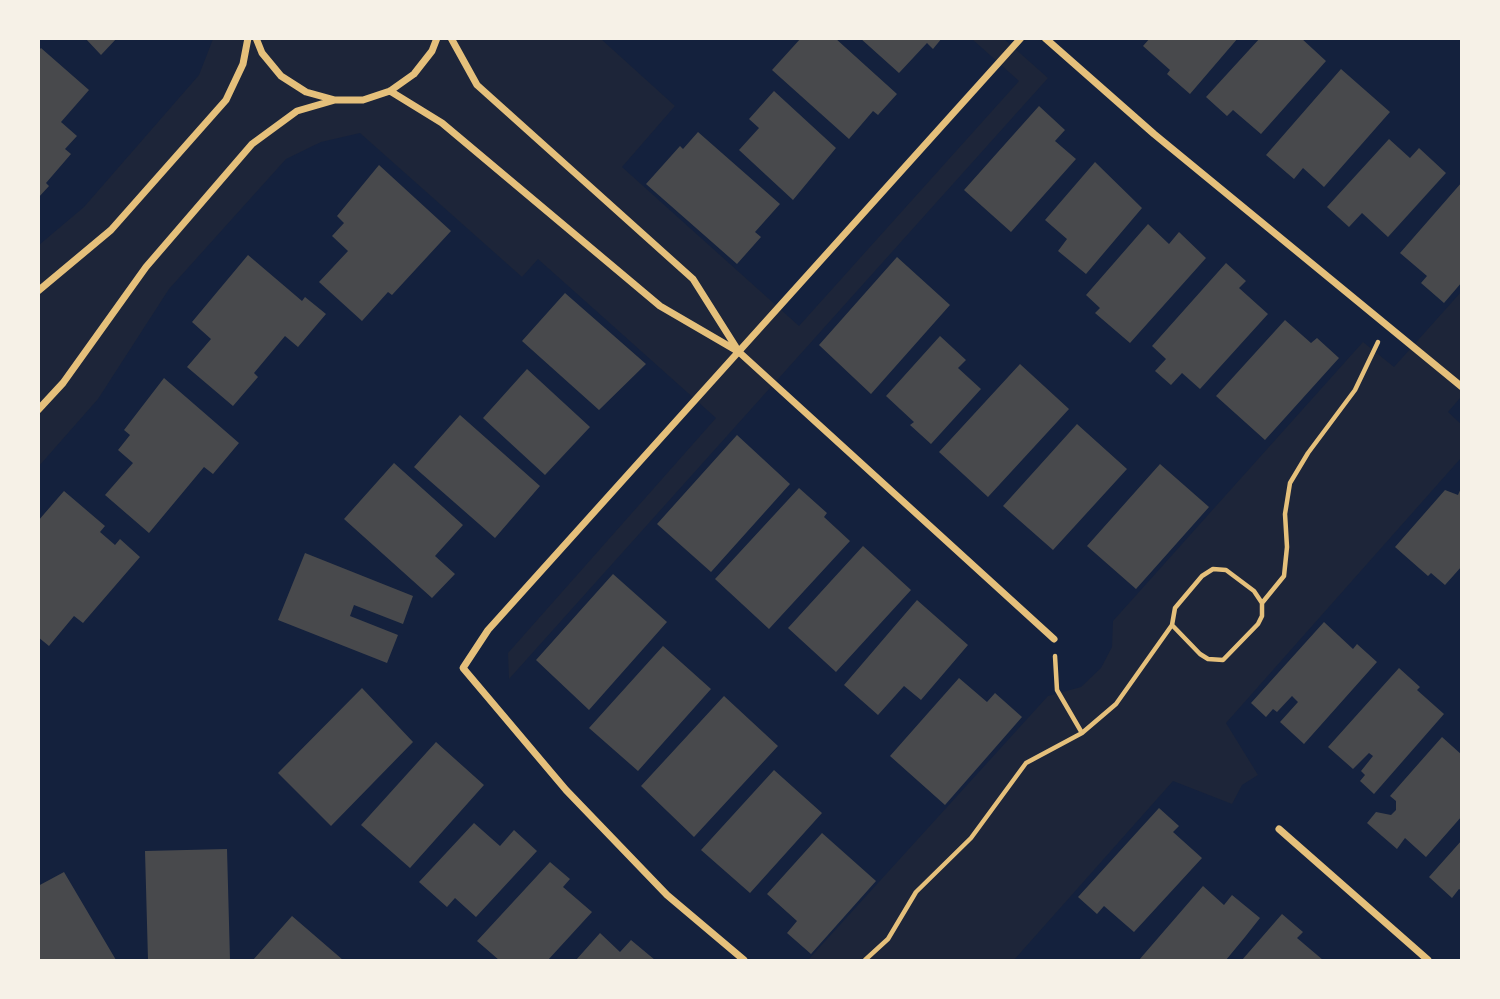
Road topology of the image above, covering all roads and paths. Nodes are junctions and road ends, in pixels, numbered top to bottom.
1 (248, 38) edge
2 (256, 38) edge
3 (437, 38) edge
4 (451, 38) edge
5 (1021, 38) edge
6 (1045, 38) edge
7 (390, 91) junction
8 (335, 100) junction
9 (38, 290) edge
10 (1390, 328) junction
11 (739, 352) junction
12 (1461, 387) edge
13 (38, 410) edge
14 (1262, 603) junction
15 (1172, 625) junction
16 (1054, 639) joint
17 (1082, 733) junction
18 (1279, 829) dead end
19 (744, 961) edge
20 (865, 961) edge
21 (1428, 961) edge

1 - 9 street
2 - 8 street
3 - 7 street
4 - 11 street
5 - 11 street
6 - 10 street
7 - 8 street
7 - 11 street
8 - 13 street
10 - 12 street
10 - 14 path
11 - 16 street
11 - 19 street
14 - 15 path
14 - 15 path
15 - 17 path
16 - 17 path
17 - 20 path
18 - 21 street

